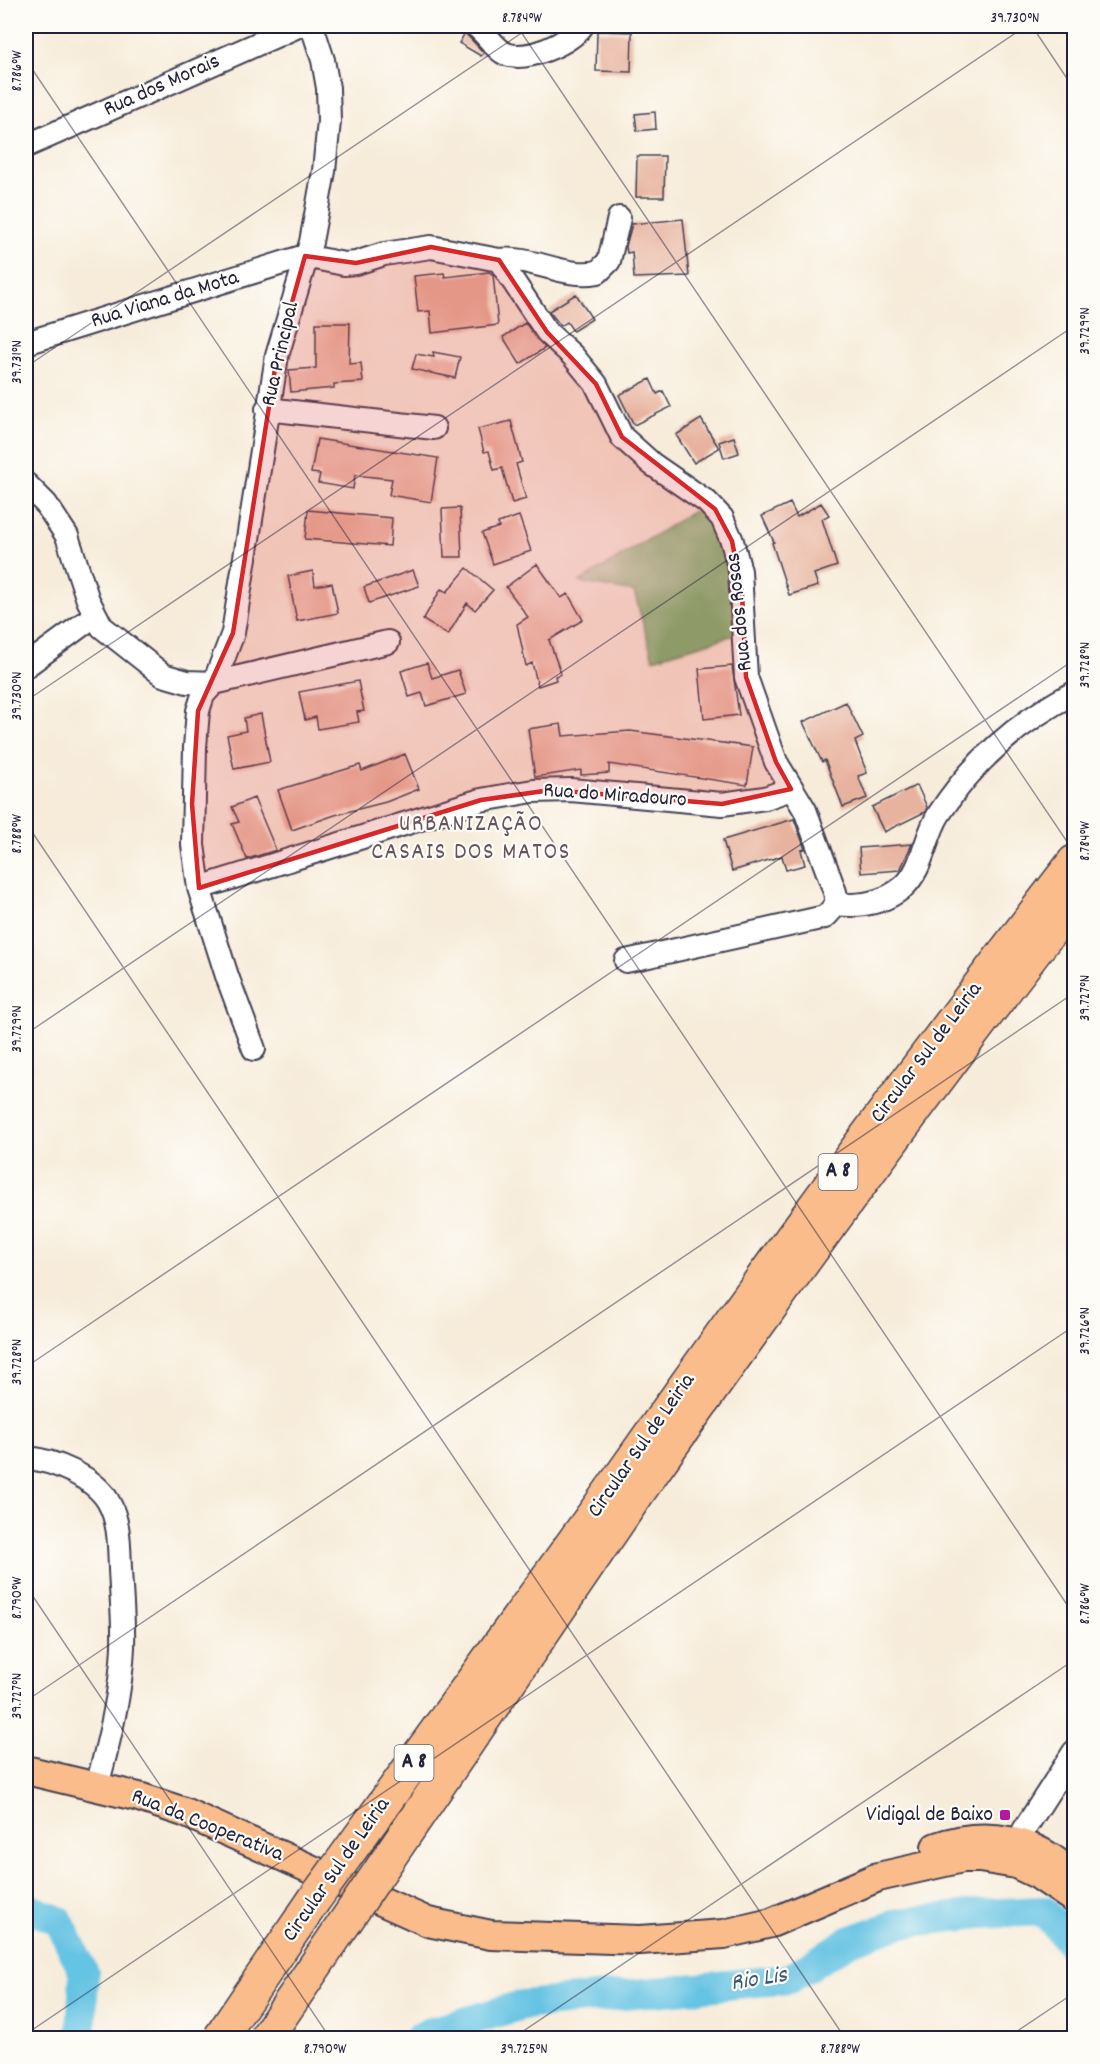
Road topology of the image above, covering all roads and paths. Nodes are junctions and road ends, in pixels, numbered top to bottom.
1 (298, 26) edge
2 (312, 26) edge
3 (476, 26) edge
4 (582, 26) edge
5 (26, 146) edge
6 (620, 218) dead end
7 (305, 256) junction
8 (499, 260) junction
9 (26, 343) edge
10 (267, 410) junction
11 (434, 428) dead end
12 (26, 484) edge
13 (94, 616) junction
14 (388, 642) dead end
15 (26, 666) edge
16 (214, 683) junction
17 (1074, 693) edge
18 (792, 789) junction
19 (1074, 862) edge
20 (199, 888) junction
21 (1074, 901) edge
22 (837, 904) junction
23 (626, 961) dead end
24 (254, 1049) dead end
25 (26, 1458) edge
26 (622, 1495) junction
27 (1074, 1752) edge
28 (26, 1770) edge
29 (1074, 1779) edge
30 (97, 1786) junction
31 (1020, 1855) junction
32 (1074, 1878) edge
33 (1074, 1899) edge
34 (220, 2038) edge
35 (266, 2038) edge

1 - 5 street, Rua dos Morais
2 - 7 street, Rua Principal
3 - 4 street
6 - 8 street
7 - 8 street
7 - 9 street, Rua Viana da Mota
7 - 10 street, Rua Principal
8 - 18 street, Rua dos Rosas
10 - 11 street
10 - 16 street, Rua Principal
12 - 13 street
13 - 15 street
13 - 16 street
14 - 16 street
16 - 20 street, Rua Principal
17 - 22 street
18 - 20 street, Rua do Miradouro
18 - 22 street, Rua dos Rosas
19 - 26 highway, Circular Sul de Leiria / A 8
20 - 24 street, Rua Principal
21 - 26 highway, Circular Sul de Leiria / A 8
22 - 23 street
25 - 30 street
26 - 34 highway, Circular Sul de Leiria / A 8, bridge
26 - 35 highway, Circular Sul de Leiria / A 8, bridge
27 - 31 street
28 - 30 main road, Rua da Cooperativa
29 - 31 street
30 - 31 main road, Rua da Cooperativa
31 - 32 main road
31 - 33 main road

